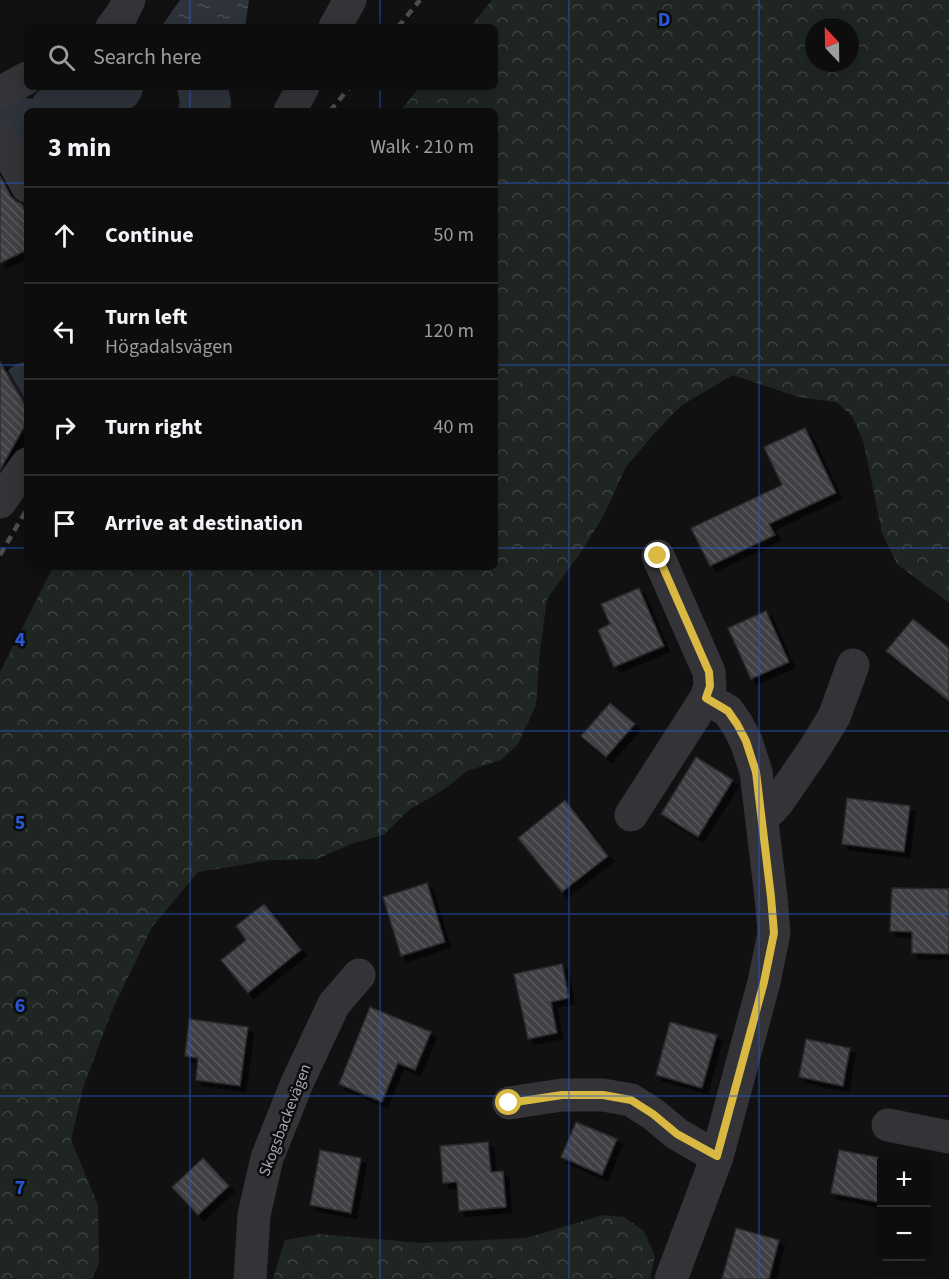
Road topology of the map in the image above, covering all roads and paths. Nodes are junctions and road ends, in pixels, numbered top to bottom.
1 (129, 0) edge
2 (350, 0) edge
3 (114, 24) edge
4 (337, 24) edge
5 (24, 80) edge
6 (301, 90) edge
7 (0, 93) edge
8 (292, 108) edge
9 (2, 141) edge
10 (24, 181) edge
11 (24, 468) edge
12 (0, 502) edge
13 (658, 556) dead end
14 (853, 665) dead end
15 (706, 698) junction
16 (762, 813) junction
17 (631, 815) dead end
18 (359, 975) dead end
19 (509, 1103) dead end
20 (888, 1125) dead end
21 (949, 1137) edge
22 (717, 1156) junction
23 (250, 1279) edge
24 (671, 1279) edge

1 - 3 street
2 - 4 street
5 - 7 street
6 - 8 street
9 - 10 street
11 - 12 street
13 - 15 street
14 - 16 street
15 - 16 street
15 - 17 street
16 - 22 street
18 - 23 street, Skogsbackevägen
19 - 22 street
20 - 21 street
22 - 24 street

